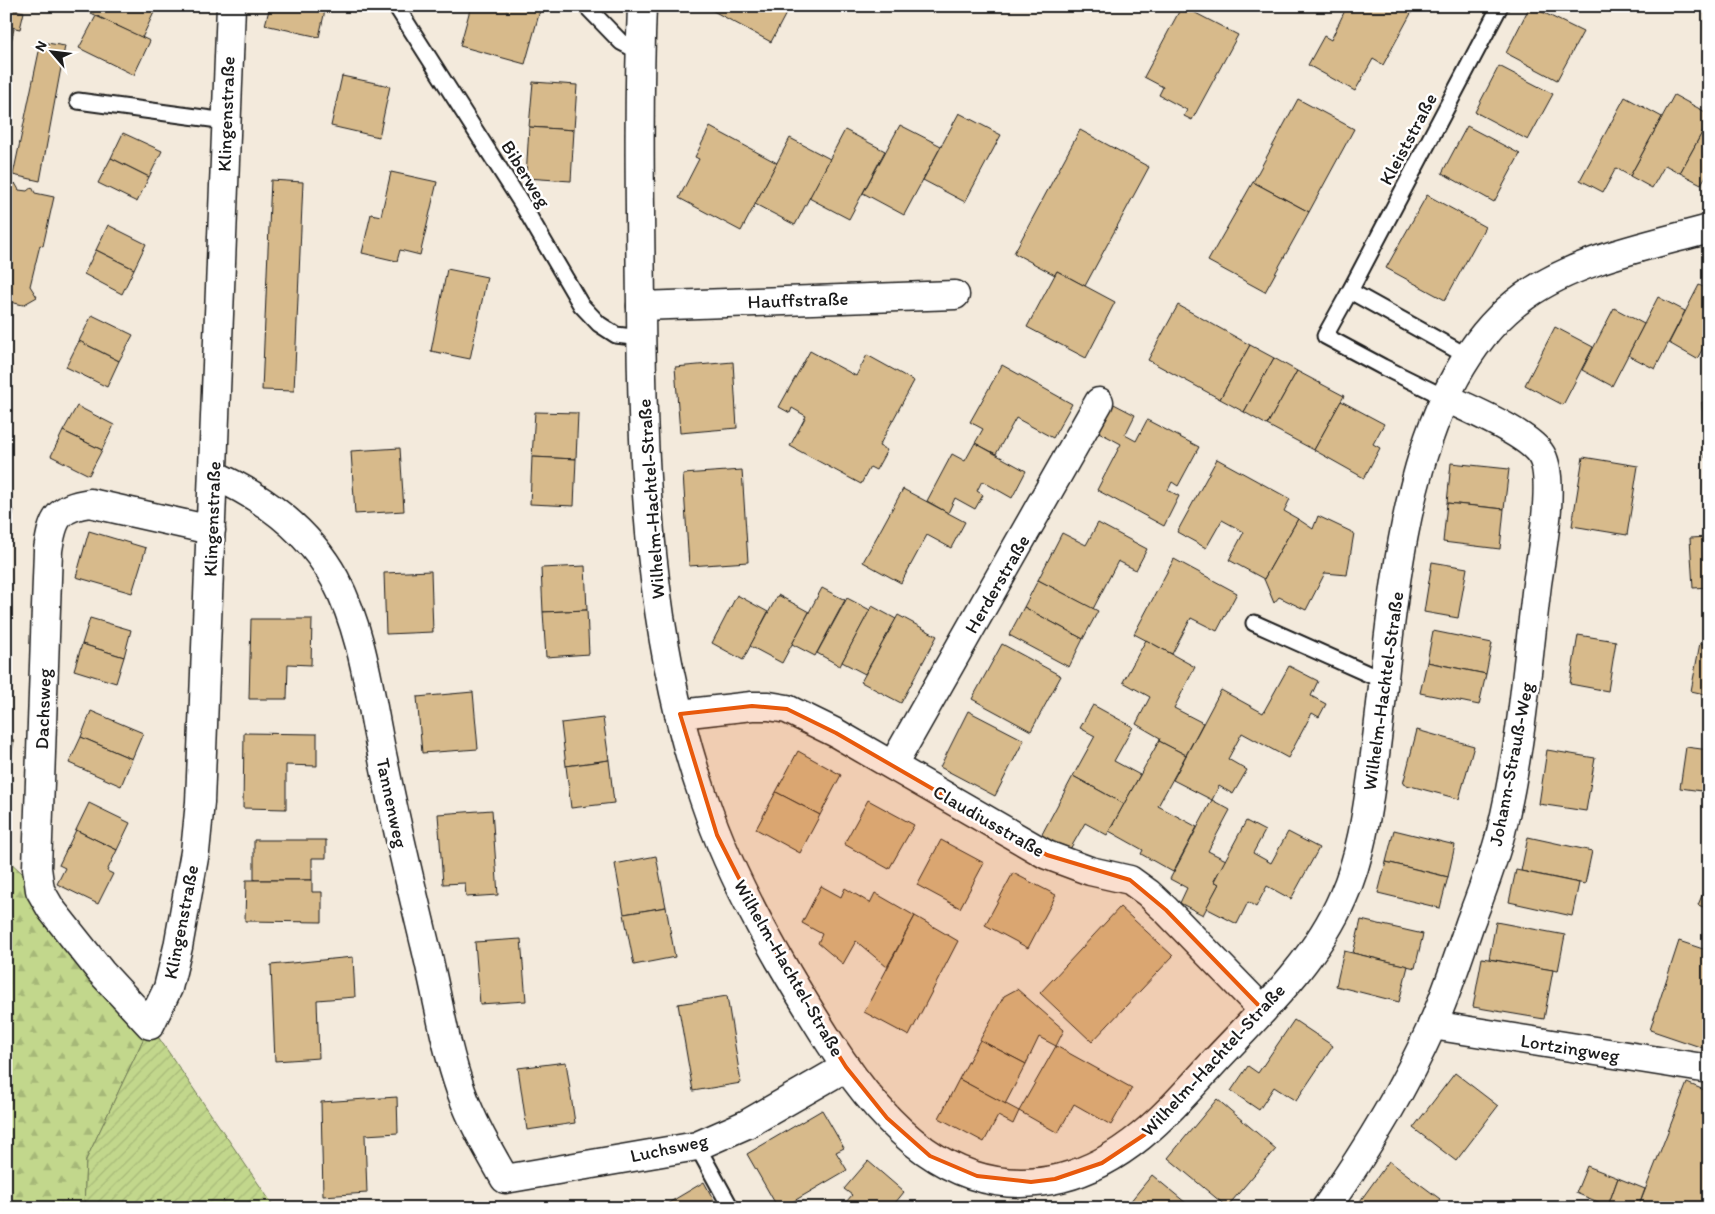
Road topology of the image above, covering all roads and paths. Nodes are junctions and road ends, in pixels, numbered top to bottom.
1 (230, 6) edge
2 (396, 6) edge
3 (586, 6) edge
4 (642, 6) edge
5 (1500, 6) edge
6 (640, 52) junction
7 (78, 101) dead end
8 (226, 121) junction
9 (1709, 229) edge
10 (1350, 290) junction
11 (955, 295) dead end
12 (641, 306) junction
13 (641, 338) junction
14 (1468, 357) junction
15 (1446, 398) junction
16 (1099, 402) dead end
17 (214, 475) junction
18 (211, 530) junction
19 (1254, 623) dead end
20 (1384, 681) junction
21 (680, 714) junction
22 (893, 765) junction
23 (1263, 1010) junction
24 (150, 1025) joint
25 (1432, 1025) junction
26 (846, 1067) junction
27 (1709, 1069) edge
28 (697, 1146) junction
29 (505, 1179) joint
30 (731, 1208) edge
31 (1326, 1208) edge

1 - 8 street, Klingenstraße
2 - 13 lane, Biberweg
3 - 6 lane
4 - 6 street, Wilhelm-Hachtel-Straße
5 - 10 lane, Kleiststraße
6 - 12 street, Wilhelm-Hachtel-Straße
7 - 8 lane
8 - 17 street, Klingenstraße
9 - 14 street, Wilhelm-Hachtel-Straße
10 - 14 lane
10 - 15 lane, Kleiststraße
11 - 12 street, Hauffstraße
12 - 13 street, Wilhelm-Hachtel-Straße
13 - 21 street, Wilhelm-Hachtel-Straße
14 - 15 street, Wilhelm-Hachtel-Straße
15 - 20 street, Wilhelm-Hachtel-Straße
15 - 25 street, Johann-Strauß-Weg
16 - 22 street, Herderstraße
17 - 18 street, Klingenstraße
17 - 29 street, Tannenweg
18 - 24 street, Klingenstraße
18 - 24 street, Dachsweg
19 - 20 lane
20 - 23 street, Wilhelm-Hachtel-Straße
21 - 22 street, Claudiusstraße
21 - 26 street, Wilhelm-Hachtel-Straße
22 - 23 street, Claudiusstraße
23 - 26 street, Wilhelm-Hachtel-Straße
25 - 27 street, Lortzingweg
25 - 31 street, Johann-Strauß-Weg
26 - 28 street, Luchsweg
28 - 29 street, Luchsweg
28 - 30 lane

